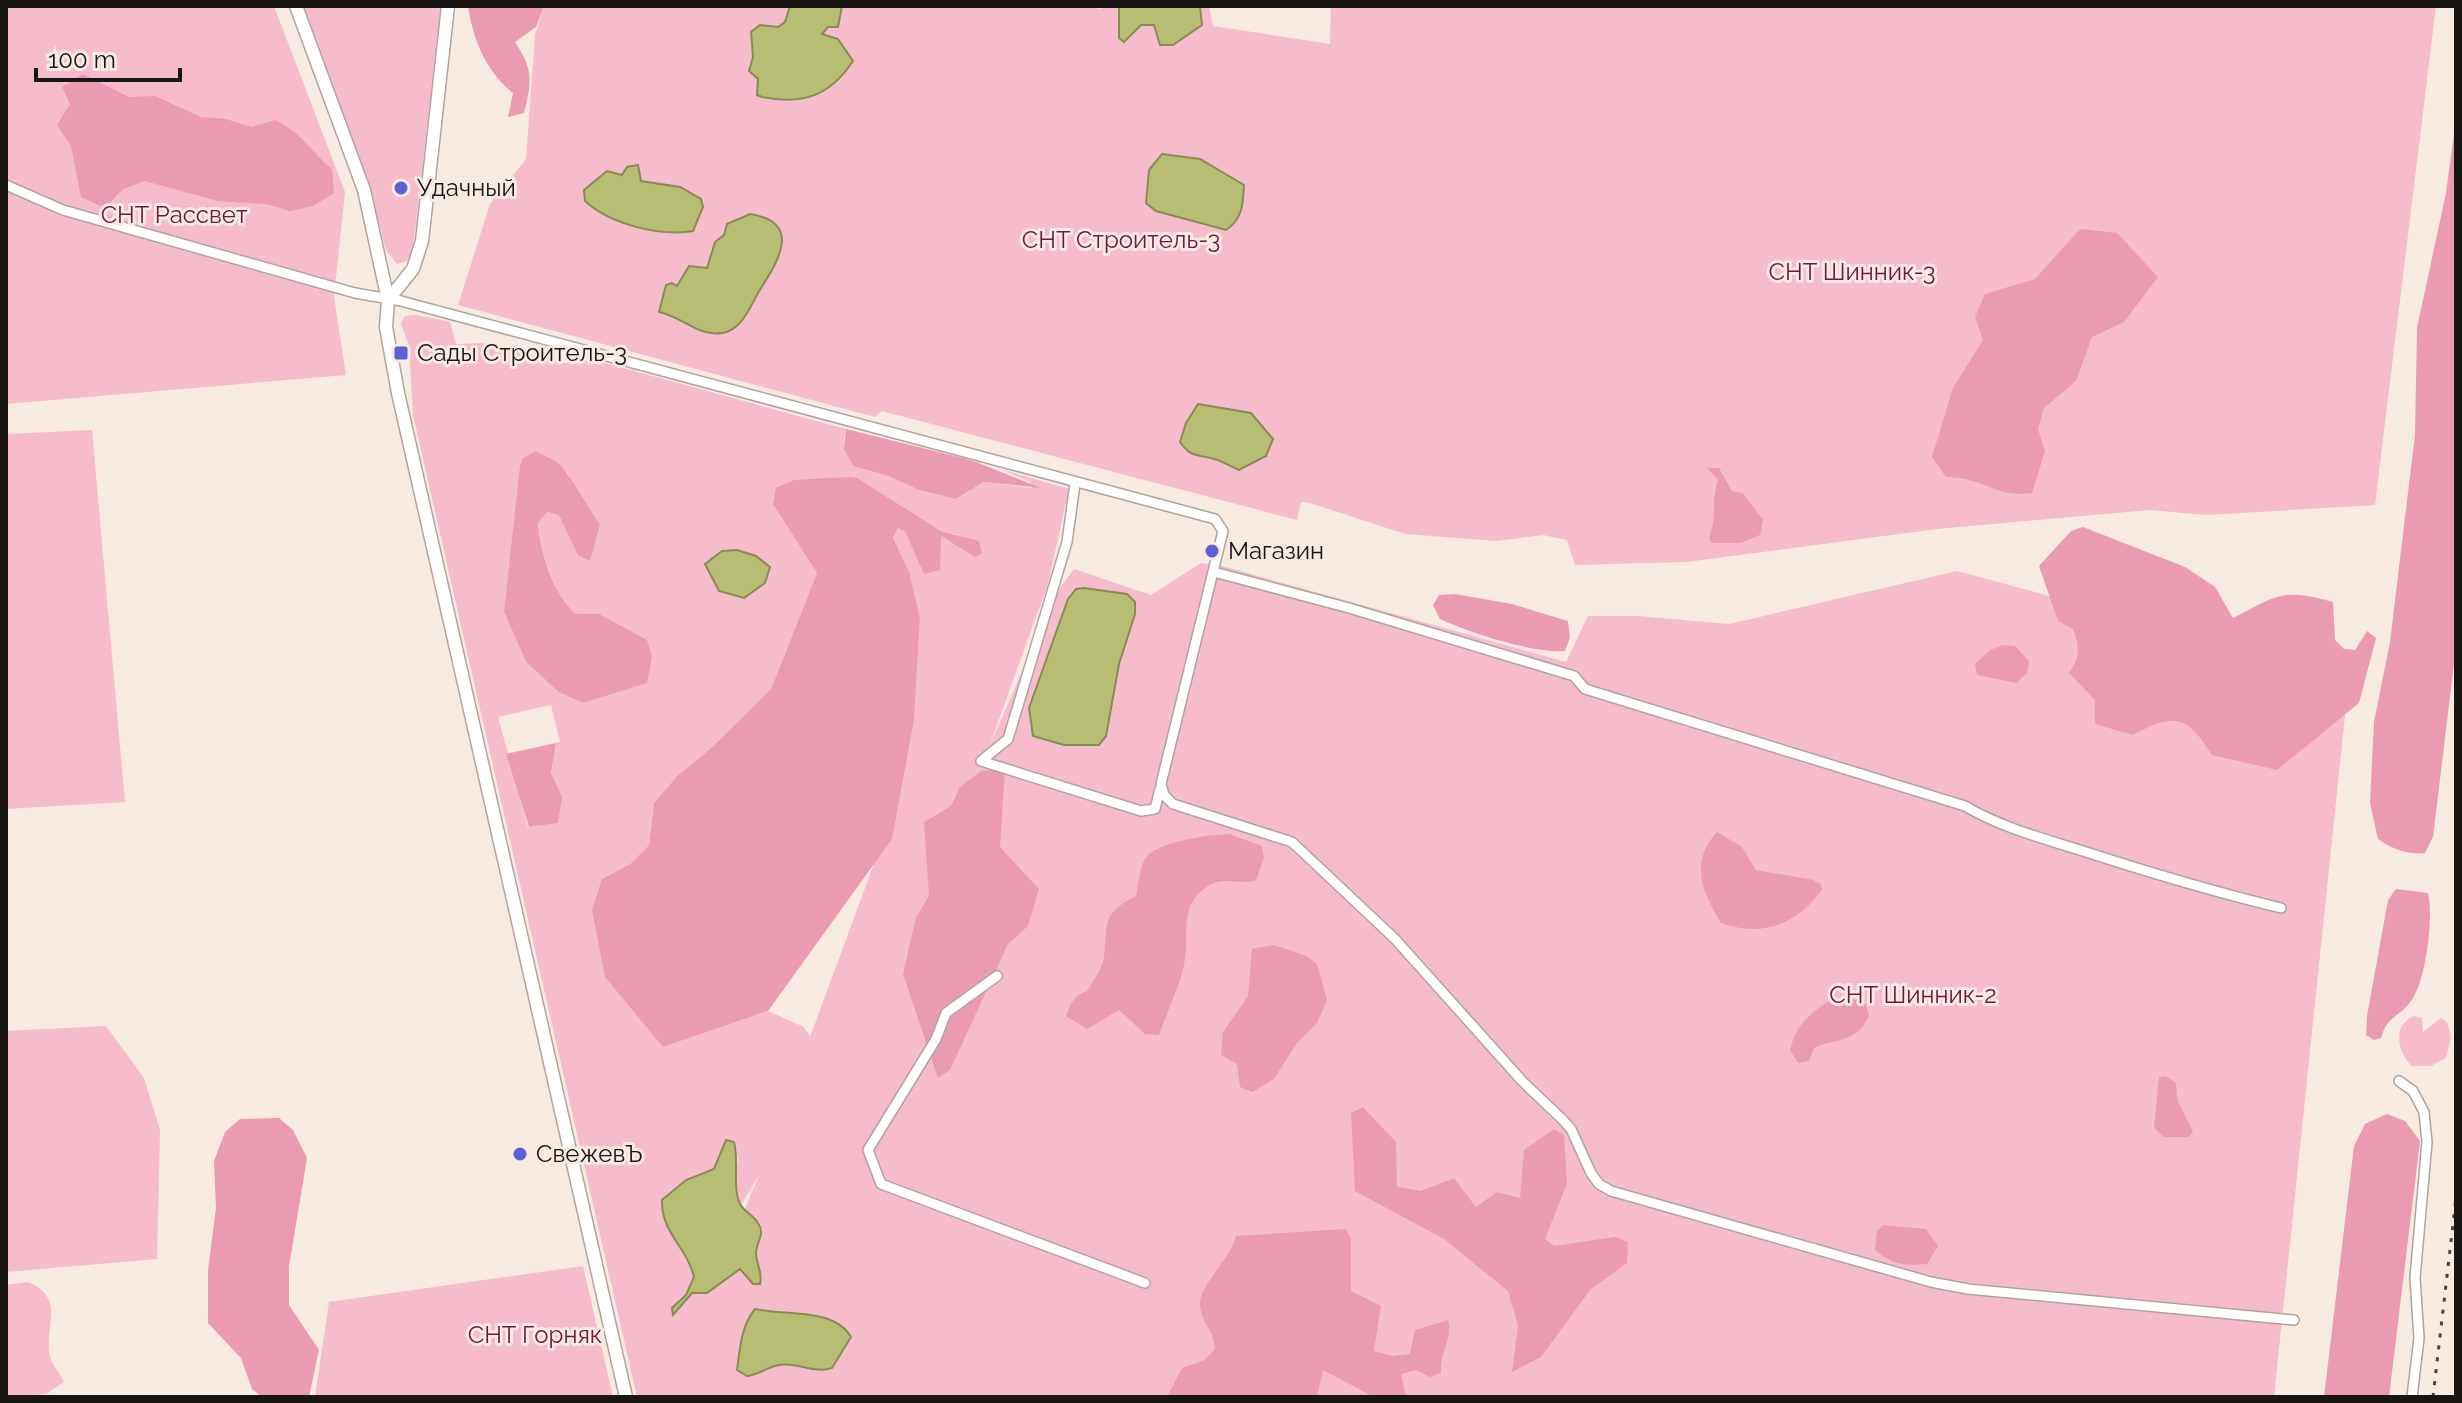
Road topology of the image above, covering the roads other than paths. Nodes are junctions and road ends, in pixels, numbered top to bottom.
1 (296, 6) edge
2 (448, 6) edge
3 (6, 185) edge
4 (388, 300) junction
5 (1075, 484) junction
6 (1214, 572) junction
7 (1161, 784) junction
8 (2281, 908) dead end
9 (997, 976) dead end
10 (2399, 1081) dead end
11 (1145, 1283) dead end
12 (2294, 1320) dead end
13 (626, 1397) edge
14 (2412, 1397) edge

1 - 4 street
2 - 4 street
3 - 4 street
4 - 5 street
4 - 13 street
5 - 6 street
5 - 7 street
6 - 7 street
6 - 8 street
7 - 12 street
9 - 11 street
10 - 14 street

